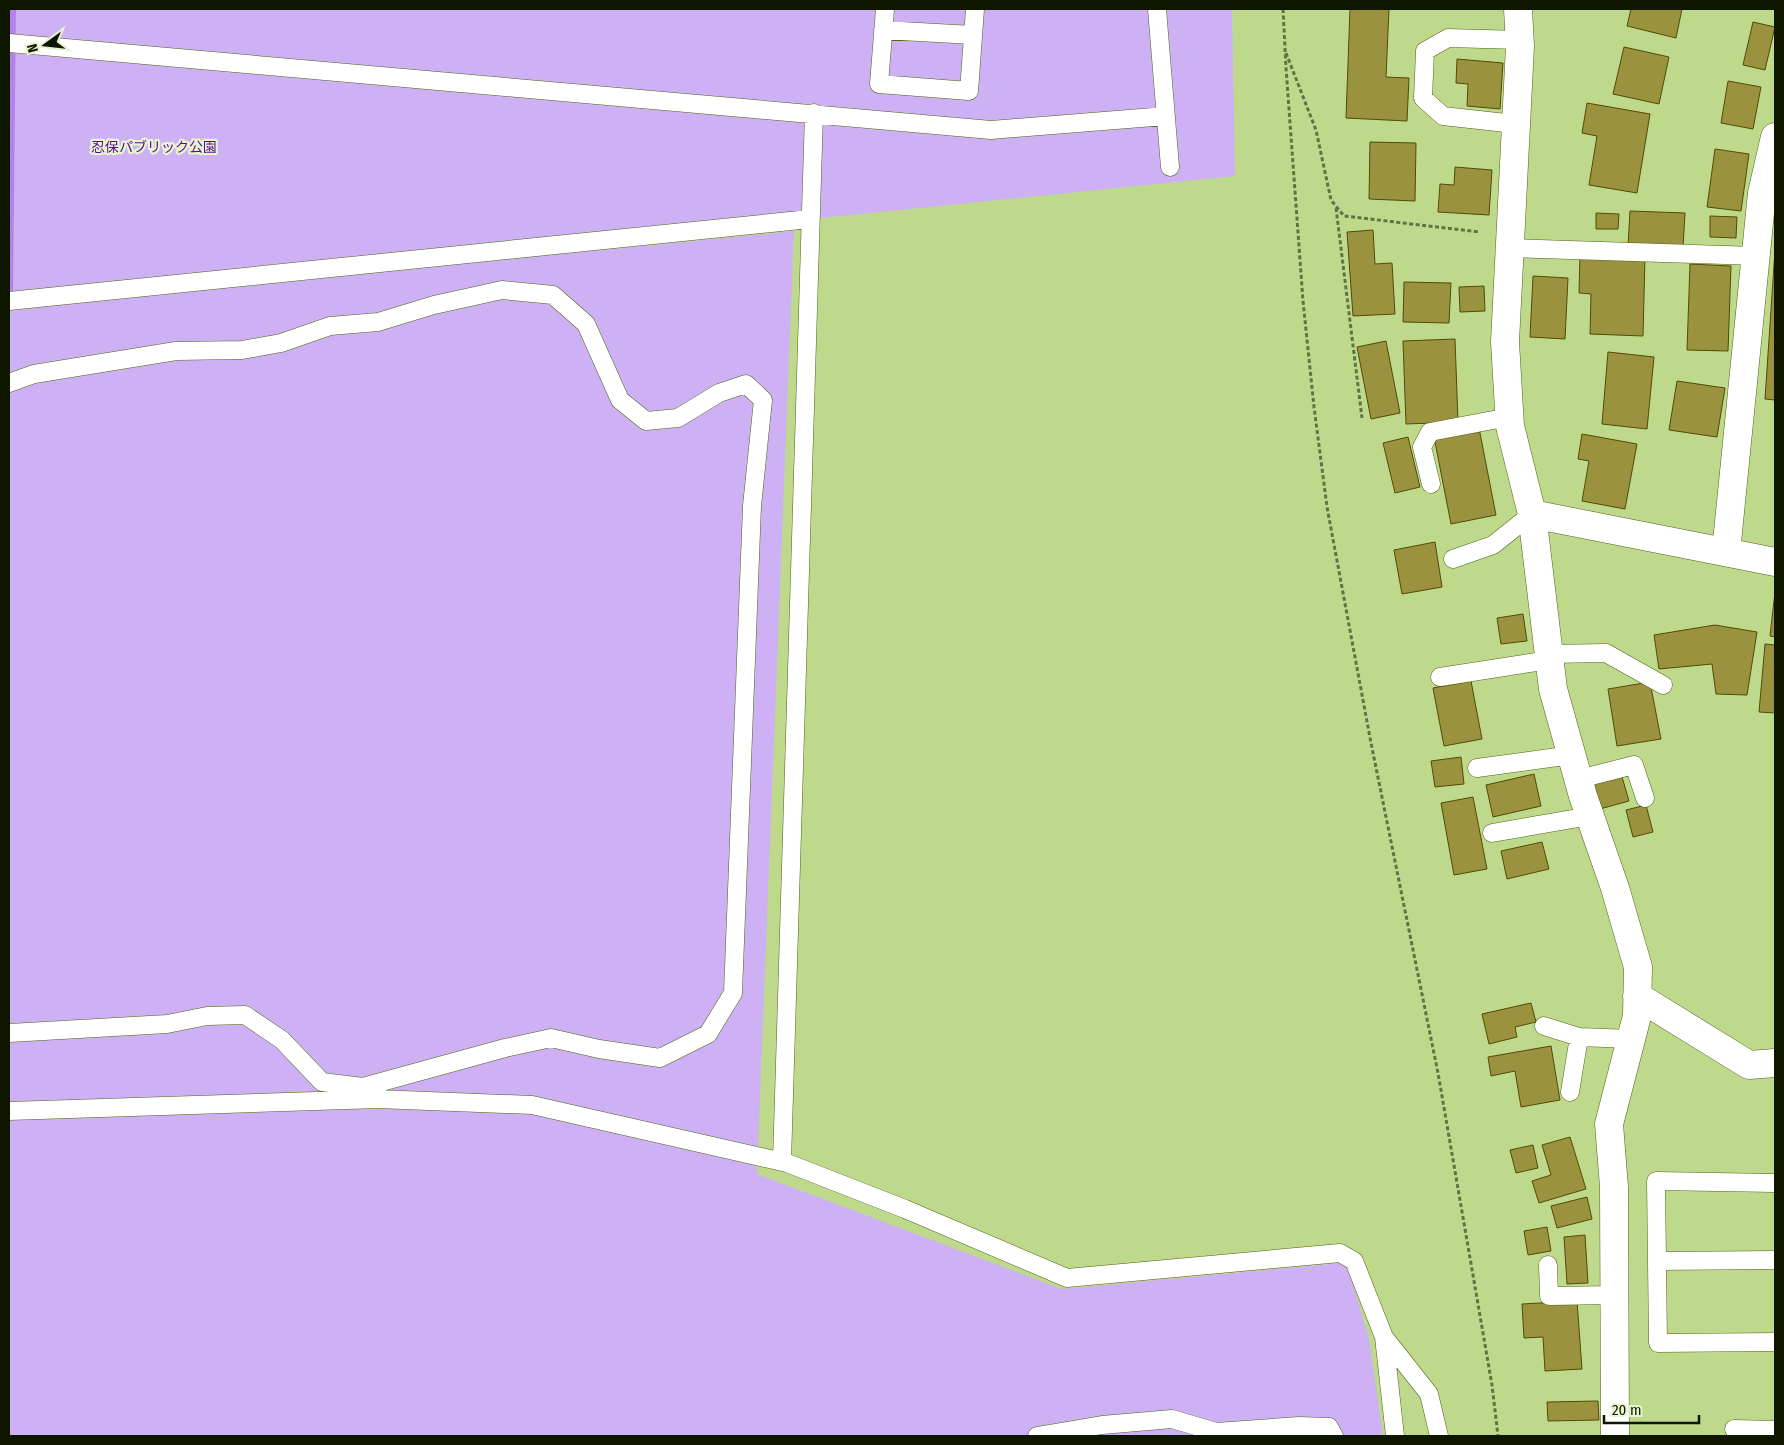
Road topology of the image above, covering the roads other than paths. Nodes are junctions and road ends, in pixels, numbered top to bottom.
1 (885, 9) edge
2 (975, 9) edge
3 (1157, 9) edge
4 (1518, 9) edge
5 (883, 30) junction
6 (973, 35) junction
7 (1520, 40) junction
8 (9, 43) edge
9 (814, 113) junction
10 (1166, 116) junction
11 (1515, 124) junction
12 (1775, 138) edge
13 (1170, 167) dead end
14 (810, 219) junction
15 (1510, 242) junction
16 (1756, 256) junction
17 (9, 300) edge
18 (9, 383) edge
19 (1509, 417) junction
20 (1431, 484) dead end
21 (1532, 514) junction
22 (1726, 552) junction
23 (1453, 559) dead end
24 (1775, 562) edge
25 (1549, 657) junction
26 (1440, 677) dead end
27 (1664, 685) dead end
28 (1575, 767) junction
29 (1477, 768) dead end
30 (1645, 798) dead end
31 (1590, 816) junction
32 (1492, 833) dead end
33 (1637, 996) junction
34 (1544, 1026) dead end
35 (9, 1033) edge
36 (1579, 1037) junction
37 (1631, 1039) junction
38 (1775, 1064) edge
39 (1570, 1092) dead end
40 (9, 1111) edge
41 (787, 1163) junction
42 (1775, 1182) edge
43 (1775, 1260) edge
44 (1657, 1261) junction
45 (1548, 1265) dead end
46 (1615, 1295) junction
47 (1384, 1337) junction
48 (1775, 1342) edge
49 (1734, 1429) dead end
50 (1775, 1430) edge
51 (1037, 1436) edge
52 (1334, 1436) edge
53 (1395, 1436) edge
54 (1439, 1436) edge
55 (1615, 1436) edge

1 - 5 lane
2 - 6 lane
3 - 10 lane
4 - 7 street
5 - 6 lane
5 - 6 lane
7 - 11 street
7 - 11 lane
8 - 9 lane
9 - 10 lane
9 - 14 lane
10 - 13 lane
11 - 15 street
12 - 16 street
14 - 17 lane
14 - 41 lane
15 - 16 lane
15 - 19 street
16 - 22 street
18 - 35 lane
19 - 20 lane
19 - 21 street
21 - 22 street
21 - 23 lane
21 - 25 street
22 - 24 street
25 - 26 lane
25 - 27 lane
25 - 28 street
28 - 29 lane
28 - 30 lane
28 - 31 street
31 - 32 lane
31 - 33 street
33 - 37 street
33 - 38 street
34 - 36 lane
36 - 37 lane
36 - 39 lane
37 - 46 street
40 - 41 lane
41 - 47 lane
42 - 44 lane
43 - 44 lane
44 - 48 lane
45 - 46 lane
46 - 55 street
47 - 53 lane
47 - 54 lane
49 - 50 lane
51 - 52 lane

